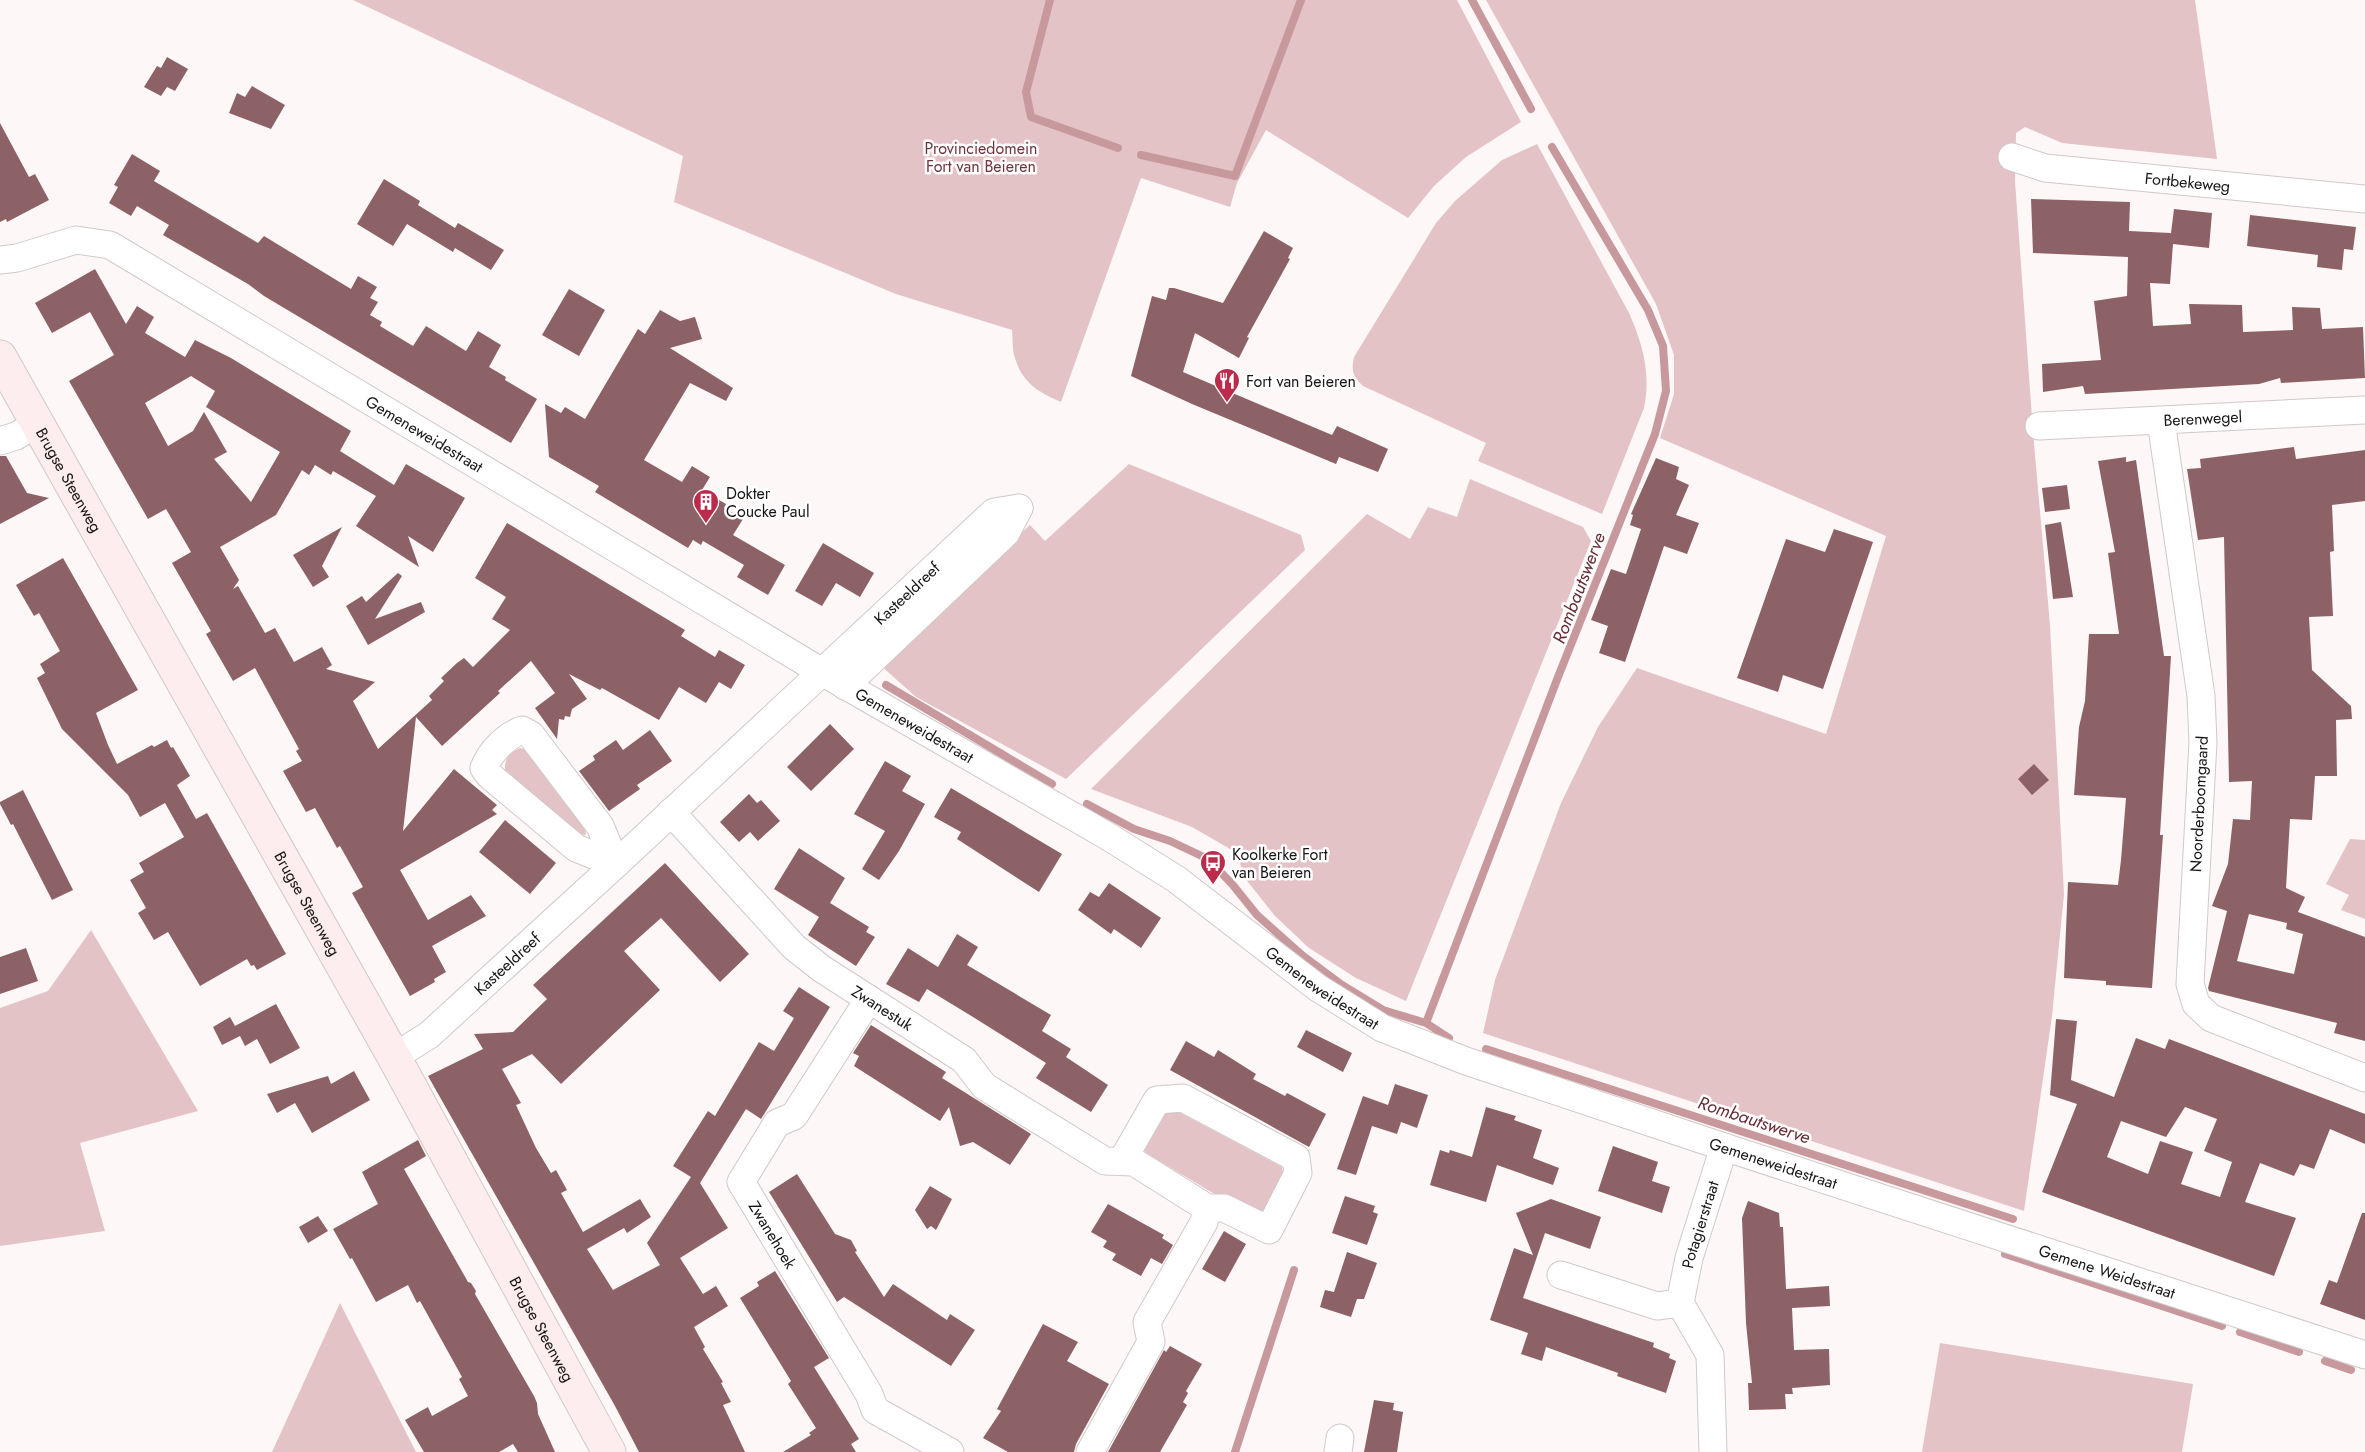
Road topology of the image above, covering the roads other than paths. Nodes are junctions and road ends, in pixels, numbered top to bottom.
1 (2012, 157) dead end
2 (2365, 199) edge
3 (6, 264) edge
4 (0, 357) edge
5 (2365, 410) edge
6 (2161, 421) junction
7 (38, 423) junction
8 (2039, 426) dead end
9 (0, 441) edge
10 (822, 672) junction
11 (845, 686) junction
12 (671, 812) junction
13 (616, 864) junction
14 (869, 999) junction
15 (394, 1057) junction
16 (2365, 1078) edge
17 (1724, 1148) junction
18 (1122, 1161) junction
19 (1849, 1187) joint
20 (1207, 1208) junction
21 (1561, 1275) dead end
22 (1680, 1303) junction
23 (2365, 1355) edge
24 (609, 1452) edge
25 (950, 1452) edge
26 (1090, 1452) edge
27 (1713, 1452) edge

1 - 2 street, Fortbekeweg
3 - 10 street, Gemeneweidestraat
4 - 7 main road, Brugse Steenweg
5 - 6 street, Berenwegel
6 - 8 street, Berenwegel
6 - 16 street, Noorderboomgaard
7 - 9 street
7 - 15 main road, Brugse Steenweg
10 - 11 street
10 - 11 street, Kasteeldreef
10 - 12 street, Kasteeldreef
11 - 17 street, Gemeneweidestraat
12 - 13 street, Kasteeldreef
12 - 14 street, Zwanestuk
13 - 13 street
13 - 15 street, Kasteeldreef
14 - 18 street, Zwanestuk
14 - 25 street, Zwanehoek
15 - 24 main road, Brugse Steenweg
17 - 19 street, Gemeneweidestraat
17 - 22 street, Potagierstraat
18 - 20 street, Zwanestuk
18 - 20 street, Zwanestuk
19 - 23 street, Gemene Weidestraat
20 - 26 street
21 - 22 street
22 - 27 street

